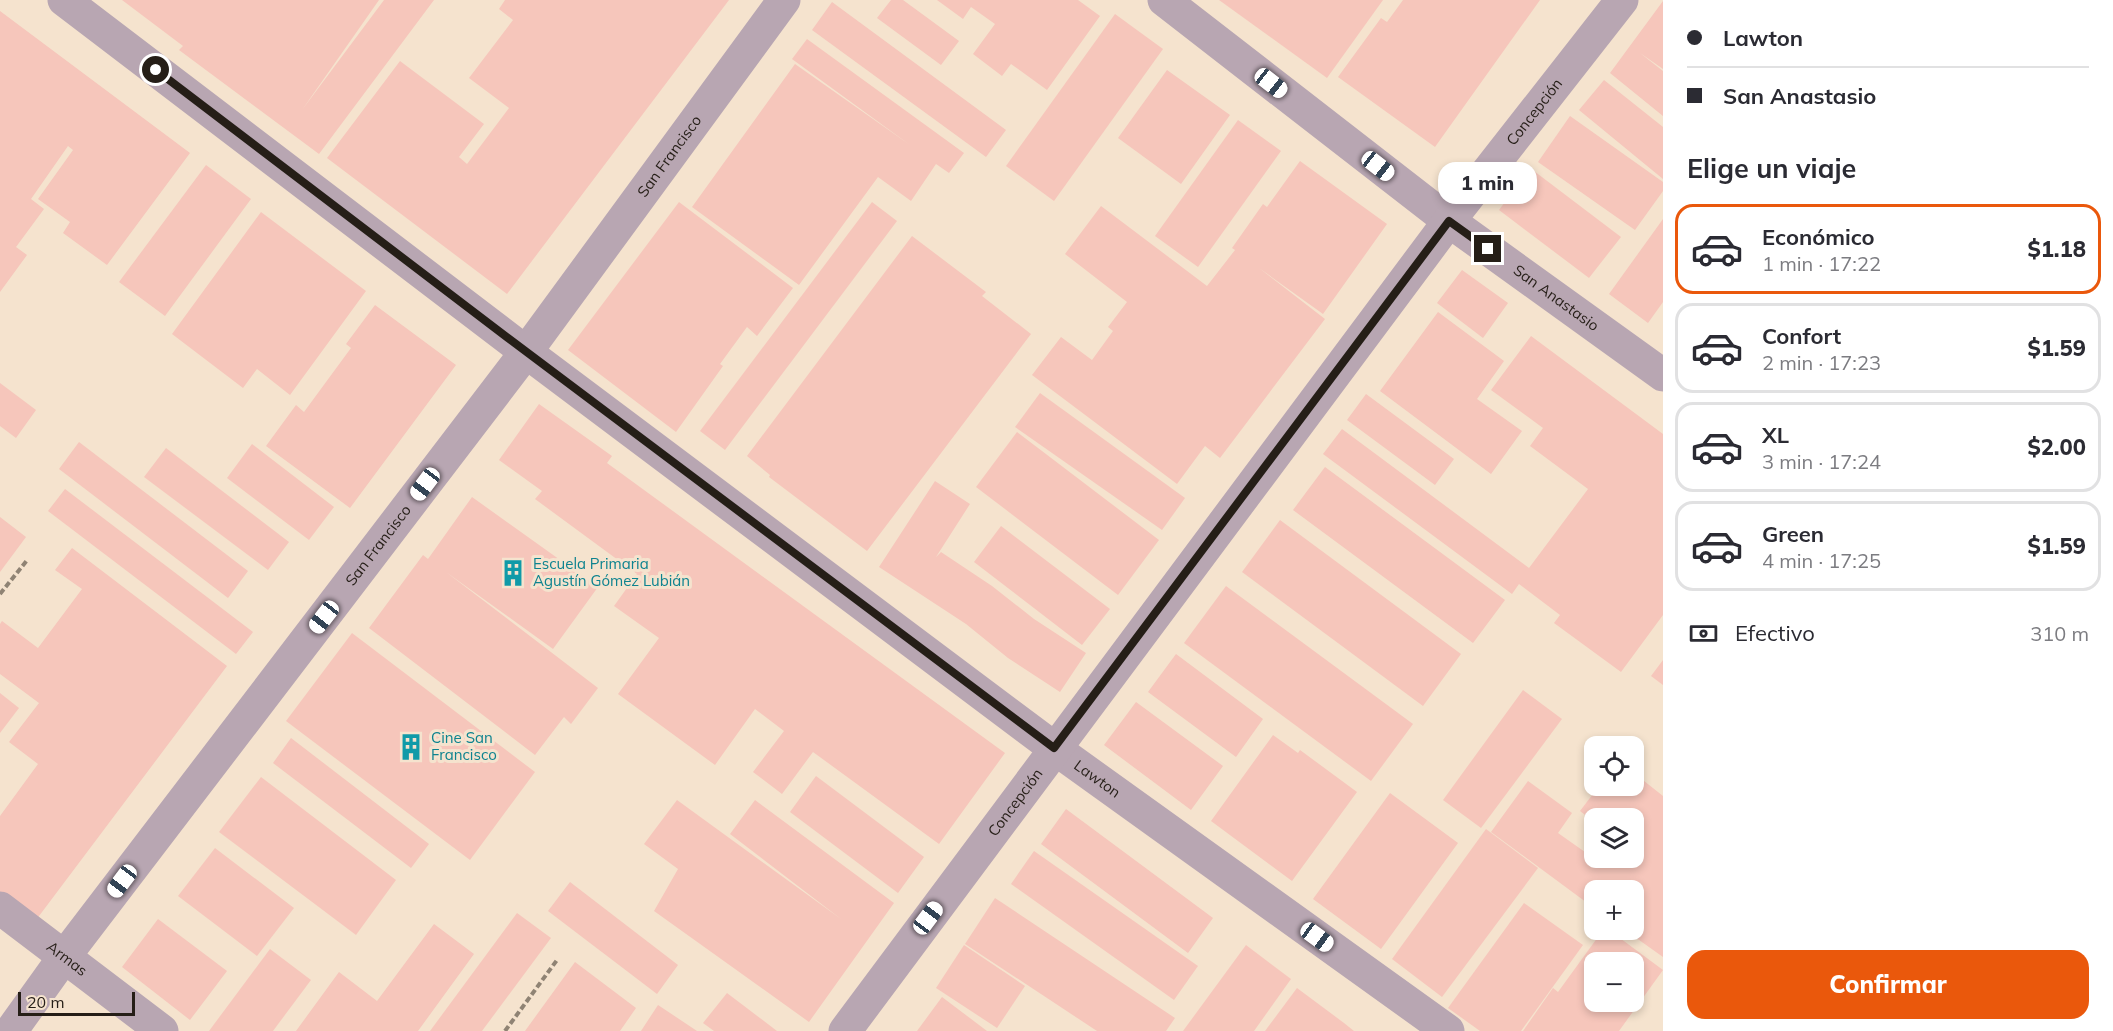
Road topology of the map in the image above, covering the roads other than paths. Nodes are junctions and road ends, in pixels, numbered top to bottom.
1 (64, 0) edge
2 (784, 0) edge
3 (1164, 0) edge
4 (1622, 0) edge
5 (1449, 221) junction
6 (526, 352) junction
7 (1663, 375) edge
8 (1054, 748) junction
9 (0, 908) edge
10 (64, 957) junction
11 (11, 1031) edge
12 (162, 1031) edge
13 (844, 1031) edge
14 (1448, 1031) edge

1 - 6 street, Lawton
2 - 6 street, San Francisco
3 - 5 street, San Anastasio
4 - 5 street, Concepción
5 - 7 street, San Anastasio
5 - 8 street, Concepción
6 - 8 street, Lawton
6 - 10 street, San Francisco
8 - 13 street, Concepción
8 - 14 street, Lawton
9 - 10 street, Armas
10 - 11 street, San Francisco
10 - 12 street, Armas

